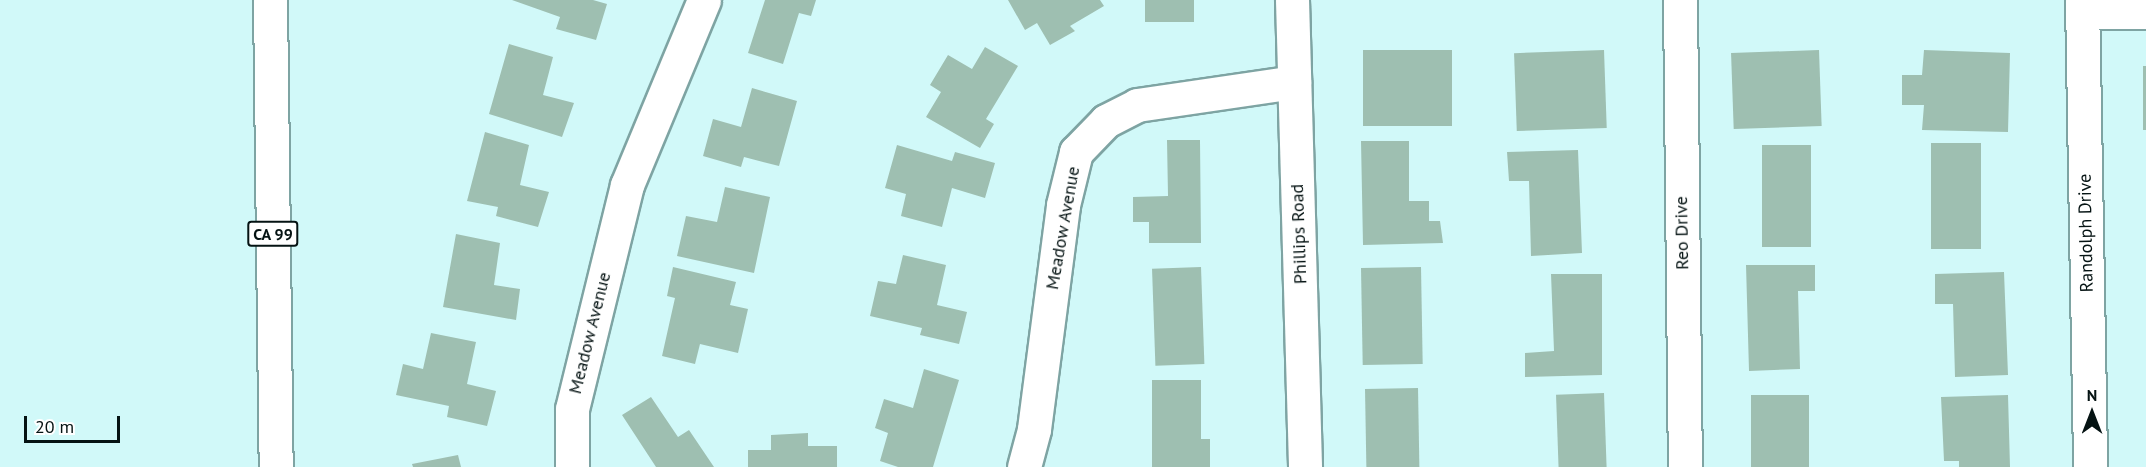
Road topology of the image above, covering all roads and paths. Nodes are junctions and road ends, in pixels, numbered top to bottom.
1 (270, 0) edge
2 (704, 0) edge
3 (1292, 0) edge
4 (1680, 0) edge
5 (2082, 6) edge
6 (2146, 12) edge
7 (1294, 82) junction
8 (276, 467) edge
9 (572, 467) edge
10 (1024, 467) edge
11 (1305, 467) edge
12 (1685, 467) edge
13 (2091, 467) edge

1 - 8 main road, CA 99
2 - 9 main road, Meadow Avenue
3 - 7 main road, Phillips Road
4 - 12 main road, Reo Drive
5 - 6 main road
5 - 13 main road, Randolph Drive
7 - 10 main road, Meadow Avenue
7 - 11 main road, Phillips Road

